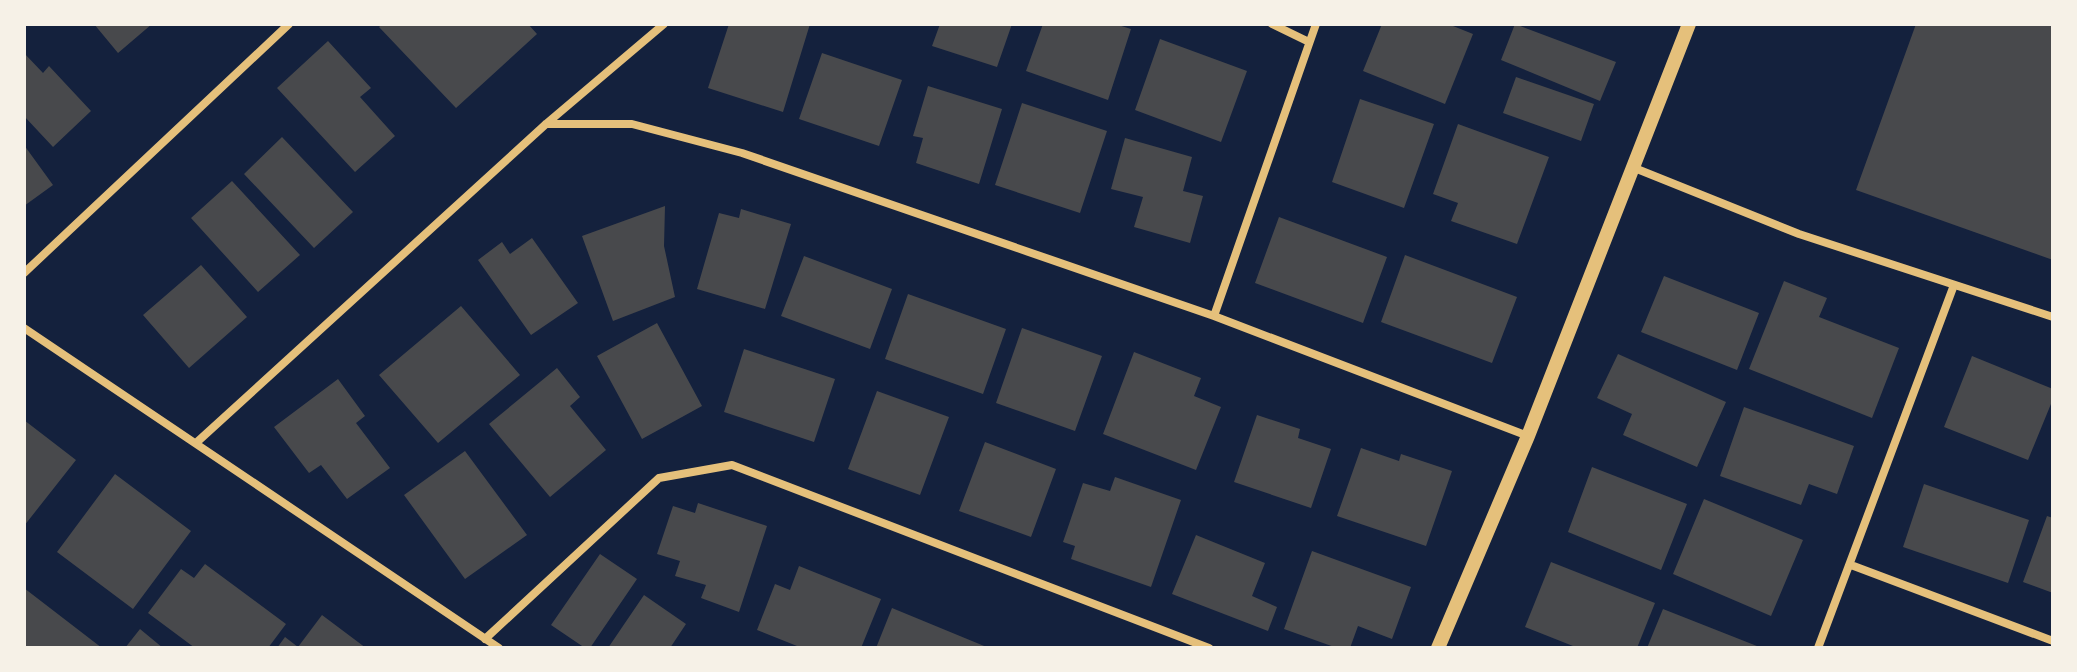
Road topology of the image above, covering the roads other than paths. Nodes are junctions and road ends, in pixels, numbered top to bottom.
1 (289, 24) edge
2 (664, 24) edge
3 (1272, 24) edge
4 (1316, 24) edge
5 (1689, 24) edge
6 (1309, 42) junction
7 (546, 124) junction
8 (1632, 167) junction
9 (24, 273) edge
10 (1954, 285) junction
11 (1214, 316) junction
12 (2053, 317) edge
13 (24, 328) edge
14 (1528, 436) junction
15 (196, 443) junction
16 (1851, 565) junction
17 (485, 639) junction
18 (2053, 641) edge
19 (499, 648) edge
20 (1209, 648) edge
21 (1438, 648) edge
22 (1818, 648) edge

1 - 9 street
2 - 7 street
3 - 6 street
4 - 6 street
5 - 8 street
6 - 11 street
7 - 11 street
7 - 15 street
8 - 10 street
8 - 14 street
10 - 12 street
10 - 16 street
11 - 14 street
13 - 15 street
14 - 21 street
15 - 17 street
16 - 18 street
16 - 22 street
17 - 19 street
17 - 20 street

